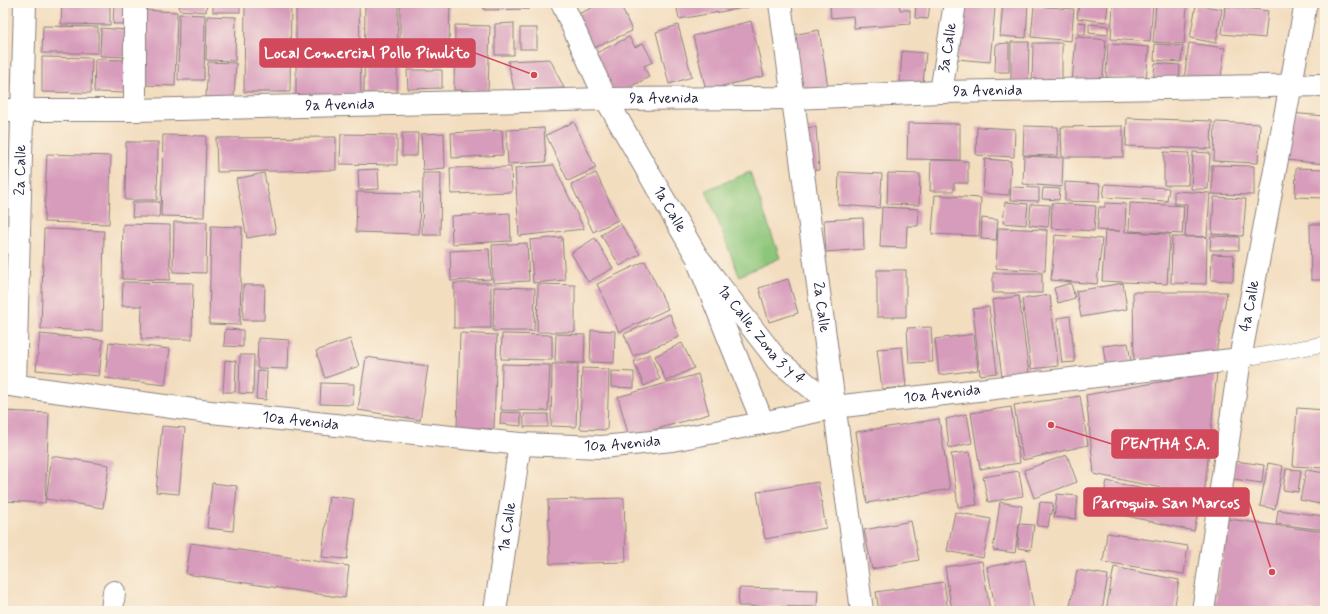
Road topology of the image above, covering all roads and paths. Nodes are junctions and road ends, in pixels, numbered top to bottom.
1 (25, 3) edge
2 (135, 3) edge
3 (562, 3) edge
4 (780, 3) edge
5 (955, 3) edge
6 (1306, 3) edge
7 (1290, 85) junction
8 (1325, 85) edge
9 (941, 92) junction
10 (606, 98) junction
11 (792, 98) junction
12 (13, 110) edge
13 (135, 110) junction
14 (696, 255) junction
15 (1325, 344) edge
16 (1240, 359) junction
17 (9, 385) edge
18 (835, 407) junction
19 (763, 423) junction
20 (520, 444) junction
21 (495, 611) edge
22 (862, 611) edge
23 (1203, 611) edge

1 - 12 street, 2a Calle
2 - 13 street
3 - 10 street, 1a Calle
4 - 11 street, 2a Calle
5 - 9 street, 3a Calle
6 - 7 street, 4a Calle
7 - 8 street, 9a Avenida
7 - 9 street, 9a Avenida
7 - 16 street, 4a Calle
9 - 11 street, 9a Avenida
10 - 11 street, 9a Avenida
10 - 13 street, 9a Avenida
10 - 14 street, 1a Calle
11 - 18 street, 2a Calle
12 - 13 street, 9a Avenida
12 - 17 street, 2a Calle
14 - 18 street, 1a Calle, Zona 3 y 4
14 - 19 street, 1a Calle
15 - 16 lane
16 - 18 street, 10a Avenida
16 - 23 street, 4a Calle
17 - 20 street, 10a Avenida
18 - 19 street, 10a Avenida
18 - 22 street, 2a Calle
19 - 20 street, 10a Avenida
20 - 21 street, 1a Calle

